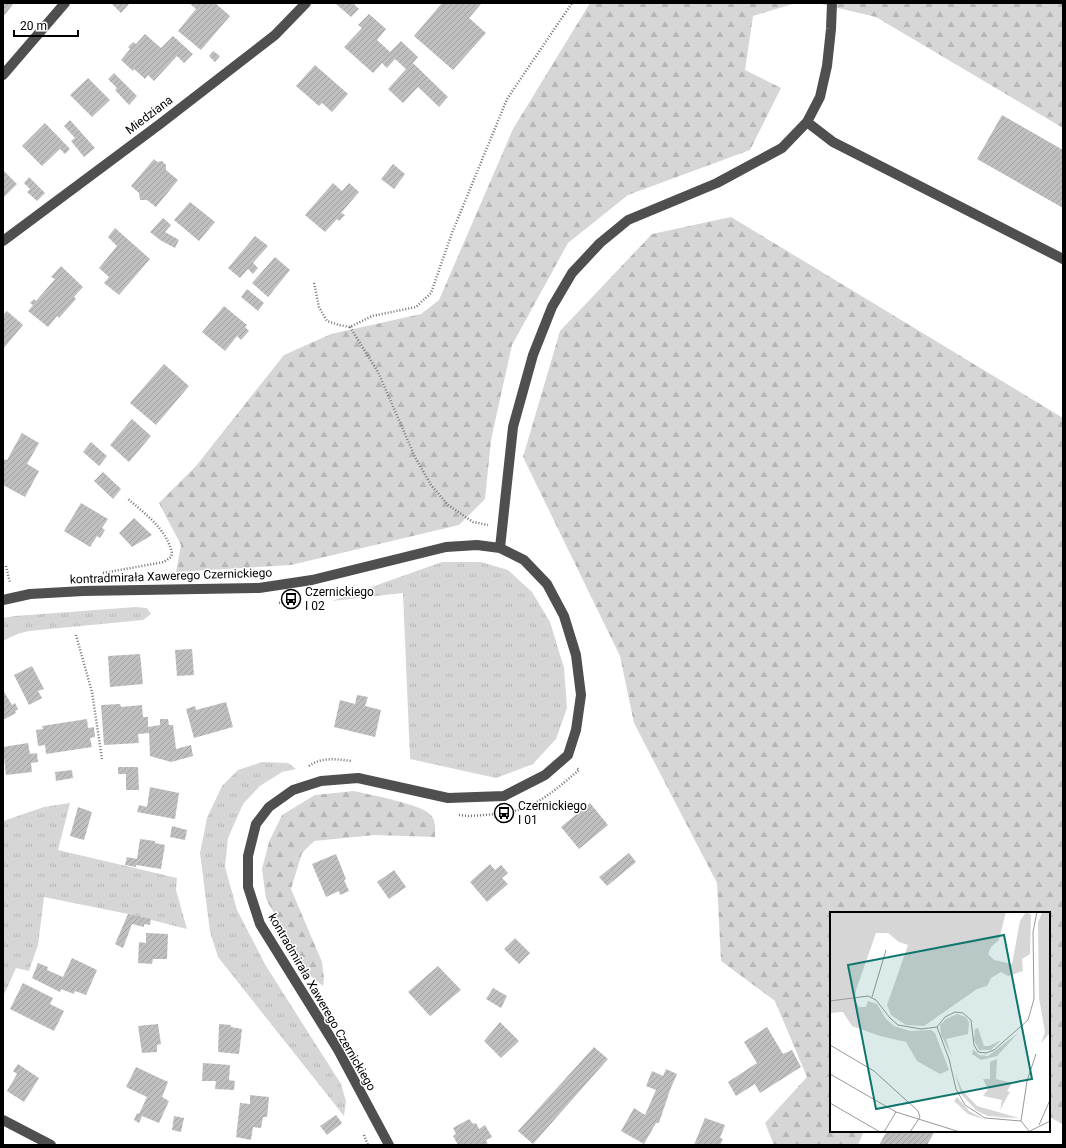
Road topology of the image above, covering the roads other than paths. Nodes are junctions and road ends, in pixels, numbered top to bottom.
1 (65, 3) edge
2 (306, 3) edge
3 (832, 3) edge
4 (3, 75) edge
5 (807, 122) junction
6 (3, 241) edge
7 (1063, 259) edge
8 (500, 548) junction
9 (3, 600) edge
10 (3, 1120) edge
11 (51, 1145) edge
12 (389, 1145) edge

1 - 4 street
2 - 6 street, Miedziana
3 - 5 street
5 - 7 street
5 - 8 street
8 - 9 street, kontradmirała Xawerego Czernickiego
8 - 12 street, kontradmirała Xawerego Czernickiego
10 - 11 street

